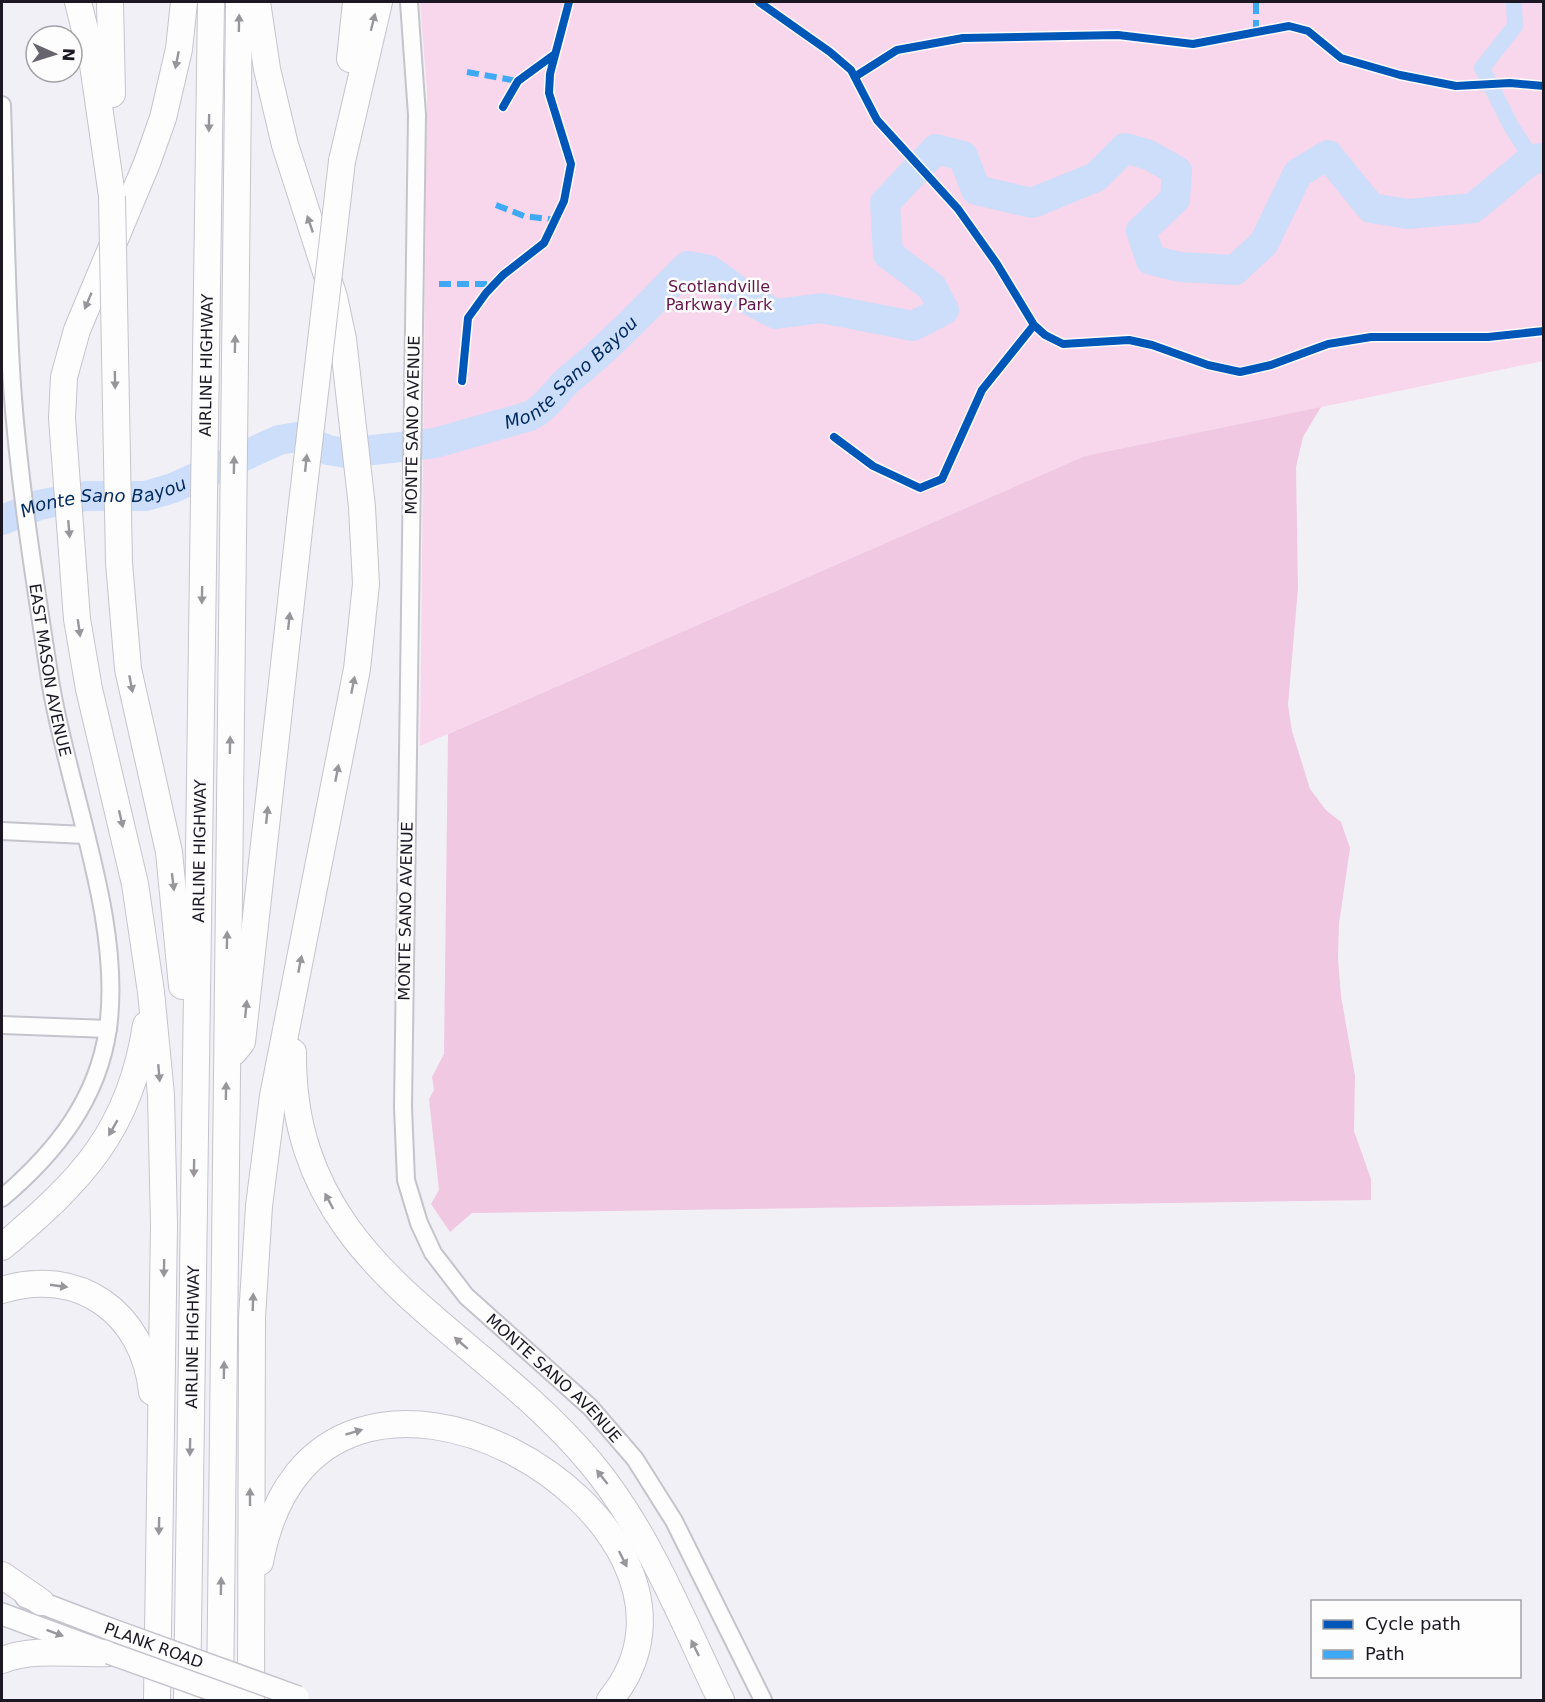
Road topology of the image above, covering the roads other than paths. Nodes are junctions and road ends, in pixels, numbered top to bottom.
1 (78, 2) edge
2 (110, 2) edge
3 (184, 2) edge
4 (211, 2) edge
5 (239, 2) edge
6 (257, 2) edge
7 (356, 2) edge
8 (379, 2) edge
9 (409, 2) edge
10 (2, 105) edge
11 (342, 161) junction
12 (112, 196) junction
13 (2, 831) edge
14 (85, 835) junction
15 (151, 992) junction
16 (289, 1022) junction
17 (2, 1025) edge
18 (108, 1029) junction
19 (226, 1061) junction
20 (194, 1132) junction
21 (2, 1198) edge
22 (2, 1247) edge
23 (2, 1290) edge
24 (161, 1404) junction
25 (2, 1575) edge
26 (2, 1588) edge
27 (252, 1597) junction
28 (41, 1602) junction
29 (2, 1614) edge
30 (109, 1653) junction
31 (2, 1660) edge
32 (303, 1699) edge
33 (157, 1701) edge
34 (187, 1701) edge
35 (220, 1701) edge
36 (240, 1701) edge
37 (251, 1701) edge
38 (610, 1701) edge
39 (721, 1701) edge
40 (763, 1701) edge

1 - 12 highway
2 - 12 highway
3 -> 15 highway
4 -> 20 highway, AIRLINE HIGHWAY
19 -> 5 highway, AIRLINE HIGHWAY
16 -> 6 highway
7 - 11 highway
11 -> 8 highway
9 - 40 street, MONTE SANO AVENUE
10 - 14 street, EAST MASON AVENUE
19 -> 11 highway, bridge
12 -> 20 highway, bridge
13 - 14 street
14 - 18 street, EAST MASON AVENUE
15 -> 22 highway
15 -> 24 highway
27 -> 16 highway
39 -> 16 highway
17 - 18 street
18 - 21 street, EAST MASON AVENUE
35 -> 19 highway, AIRLINE HIGHWAY
20 -> 34 highway, AIRLINE HIGHWAY
23 -> 24 highway
24 -> 33 highway
25 - 28 highway
26 - 28 main road, PLANK ROAD
27 - 37 highway
27 -> 38 highway
28 - 32 main road, PLANK ROAD, bridge
29 -> 30 main road, PLANK ROAD
30 - 31 highway
30 - 36 main road, PLANK ROAD, bridge

